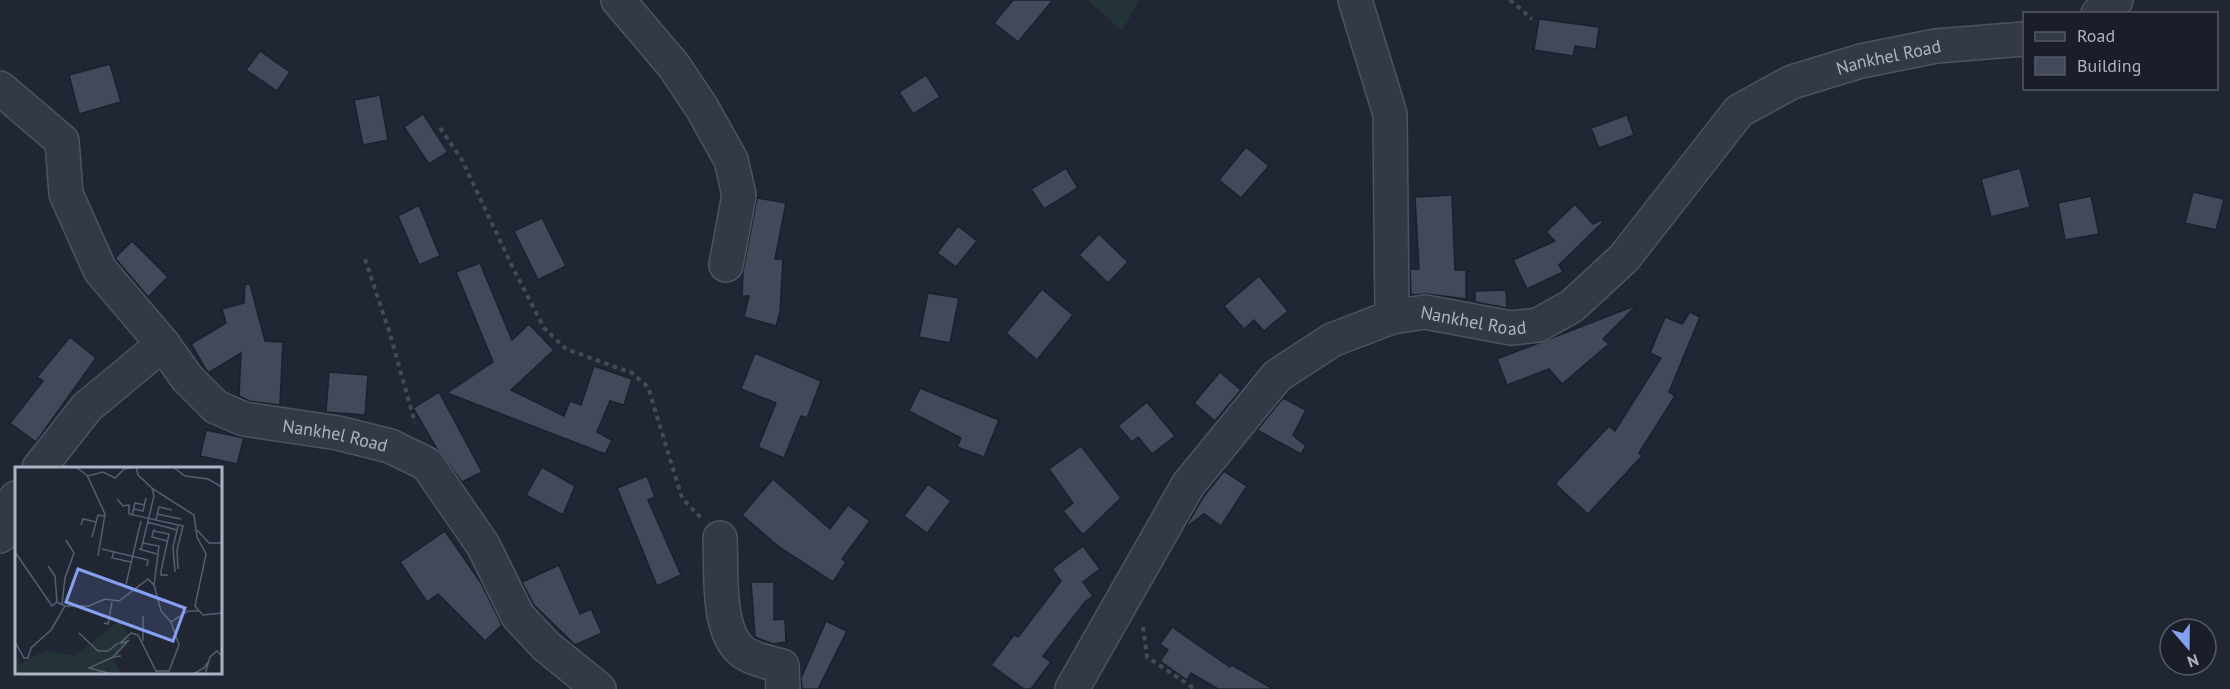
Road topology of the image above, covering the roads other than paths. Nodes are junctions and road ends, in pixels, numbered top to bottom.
1 (618, 0) edge
2 (1356, 0) edge
3 (2116, 0) edge
4 (2101, 12) edge
5 (2023, 39) edge
6 (0, 88) edge
7 (726, 265) dead end
8 (1392, 316) junction
9 (164, 344) junction
10 (40, 467) edge
11 (15, 499) edge
12 (0, 536) edge
13 (720, 538) road end
14 (599, 689) edge
15 (783, 689) edge
16 (1072, 689) edge

1 - 7 street
2 - 8 street
3 - 4 street
5 - 8 street, Nankhel Road
6 - 9 street, Nankhel Road
8 - 16 street, Nankhel Road
9 - 10 street
9 - 14 street, Nankhel Road
11 - 12 street
13 - 15 street

